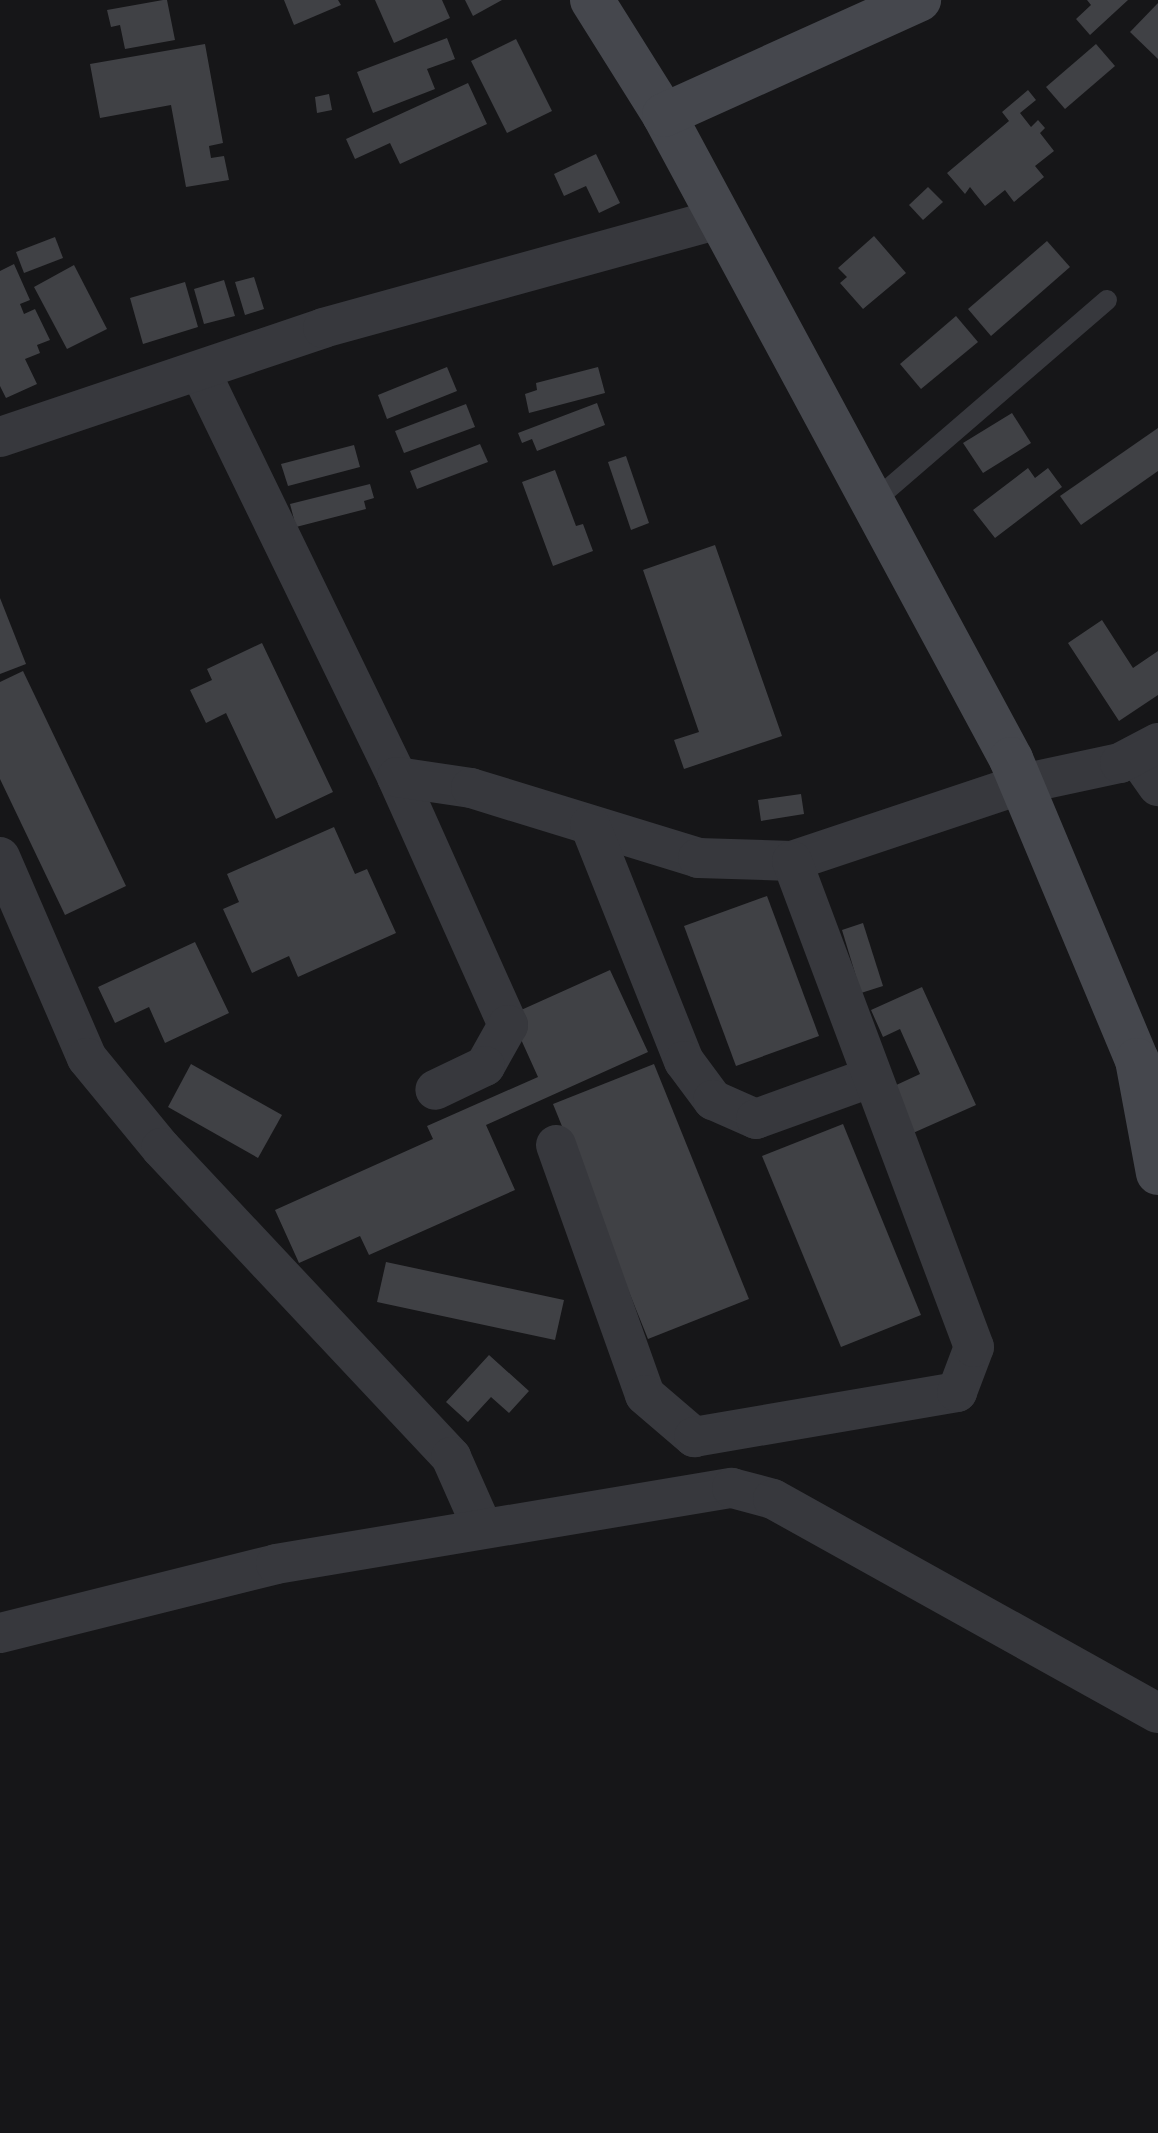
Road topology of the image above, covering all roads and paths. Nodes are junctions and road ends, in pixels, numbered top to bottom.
1 (592, 0) edge
2 (919, 0) edge
3 (664, 115) junction
4 (719, 219) junction
5 (1107, 300) dead end
6 (201, 373) junction
7 (0, 437) edge
8 (873, 502) junction
9 (1151, 761) edge
10 (397, 777) junction
11 (1022, 784) junction
12 (590, 825) junction
13 (0, 857) edge
14 (792, 861) junction
15 (872, 1077) junction
16 (435, 1090) dead end
17 (556, 1145) dead end
18 (1158, 1173) edge
19 (482, 1527) junction
20 (0, 1633) edge
21 (1158, 1713) edge

1 - 3 street
2 - 3 street
3 - 4 street
4 - 6 street
4 - 8 street
5 - 8 lane
6 - 7 street
6 - 10 street
8 - 11 street
9 - 11 street
10 - 12 street
10 - 16 street
11 - 14 street
11 - 18 street
12 - 14 street
12 - 15 street
13 - 19 street
14 - 15 street
15 - 17 street
19 - 20 street
19 - 21 street

